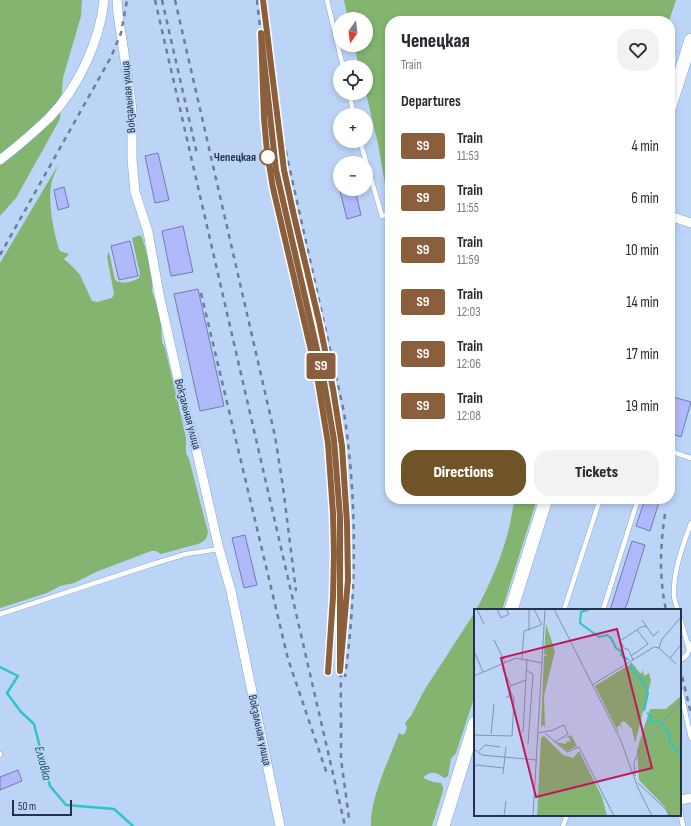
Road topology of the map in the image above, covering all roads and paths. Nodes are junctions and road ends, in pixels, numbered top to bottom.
1 (104, 0) edge
2 (117, 0) edge
3 (327, 0) edge
4 (691, 40) edge
5 (341, 60) edge
6 (675, 90) edge
7 (362, 148) edge
8 (0, 160) edge
9 (385, 215) edge
10 (675, 218) edge
11 (691, 223) edge
12 (675, 453) edge
13 (691, 458) edge
14 (544, 504) edge
15 (598, 504) edge
16 (636, 504) edge
17 (691, 523) edge
18 (219, 549) junction
19 (511, 609) edge
20 (564, 609) edge
21 (603, 609) edge
22 (678, 609) edge
23 (0, 614) edge
24 (681, 621) edge
25 (691, 643) edge
26 (689, 649) junction
27 (681, 660) edge
28 (681, 693) edge
29 (474, 730) edge
30 (691, 738) edge
31 (472, 745) edge
32 (691, 798) edge
33 (681, 800) edge
34 (567, 816) edge
35 (681, 816) edge
36 (280, 826) edge
37 (443, 826) edge
38 (563, 826) edge
39 (683, 826) edge

1 - 8 street
2 - 18 street, Вокзальная улица
3 - 5 lane
4 - 6 main road
7 - 9 lane
10 - 11 street
12 - 13 lane
14 - 19 main road
15 - 20 lane
16 - 21 lane
17 - 22 lane
18 - 23 lane
18 - 36 street, Вокзальная улица
24 - 26 lane
25 - 26 lane
26 - 27 lane
28 - 30 lane
29 - 31 main road
31 - 37 main road
32 - 33 street
34 - 38 lane
35 - 39 lane

